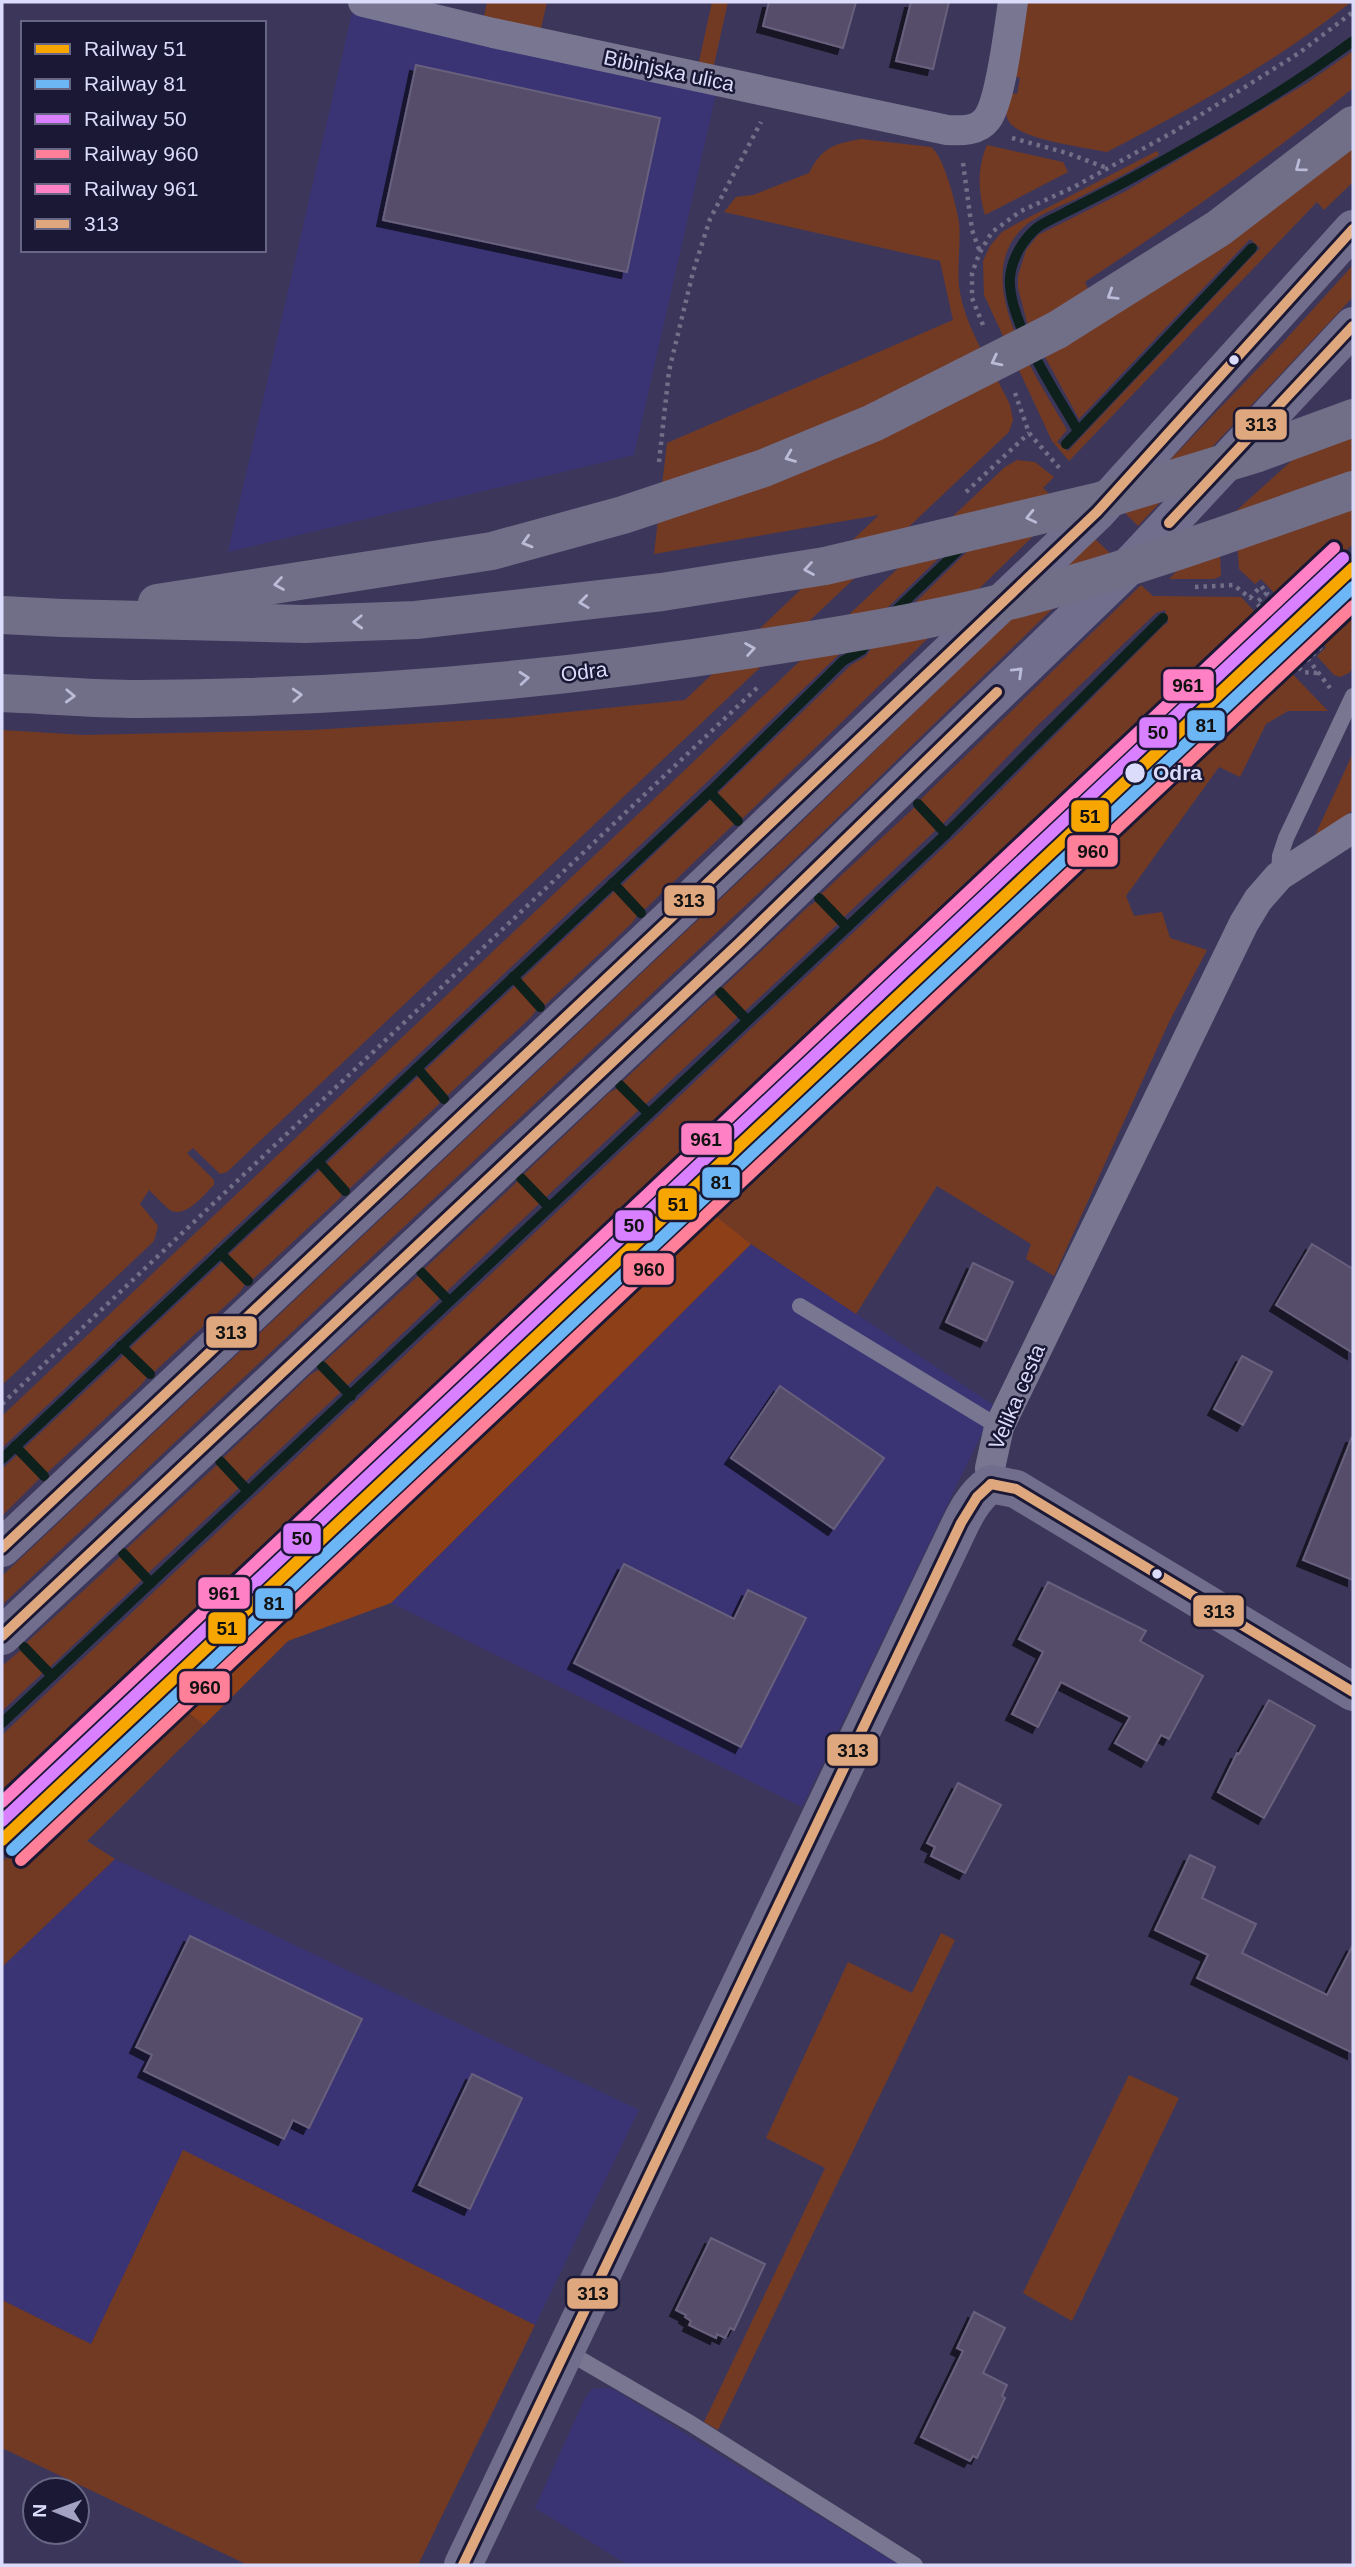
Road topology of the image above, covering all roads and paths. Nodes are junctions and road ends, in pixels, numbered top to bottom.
1 (363, 2) edge
2 (1013, 2) edge
3 (1353, 12) edge
4 (776, 94) junction
5 (1353, 125) edge
6 (967, 129) junction
7 (1108, 168) junction
8 (1353, 229) edge
9 (980, 252) junction
10 (1353, 326) edge
11 (985, 329) dead end
12 (1012, 384) dead end
13 (1353, 418) edge
14 (1029, 433) junction
15 (658, 472) dead end
16 (1069, 479) dead end
17 (1353, 490) edge
18 (957, 500) dead end
19 (1234, 585) dead end
20 (2, 615) edge
21 (62, 618) junction
22 (1281, 649) dead end
23 (1317, 673) junction
24 (765, 680) dead end
25 (2, 693) edge
26 (1350, 702) edge
27 (1353, 828) edge
28 (1279, 876) junction
29 (800, 1306) dead end
30 (2, 1404) edge
31 (999, 1427) junction
32 (991, 1484) junction
33 (2, 1548) edge
34 (2, 1636) edge
35 (1353, 1692) edge
36 (566, 2351) junction
37 (463, 2565) edge
38 (915, 2565) edge

1 - 4 street, Bibinjska ulica
2 - 6 street
3 - 7 path
4 - 6 street, Bibinjska ulica
4 - 15 path
5 -> 21 highway, bridge
6 - 7 path
6 - 9 path
7 - 9 path
8 - 33 main road
9 - 11 path
34 -> 10 main road
12 - 14 path
13 -> 21 highway, bridge
14 - 16 path
14 - 18 path
25 -> 17 highway, Odra, bridge
19 - 23 path
20 - 21 highway
22 - 23 path
23 - 26 path
24 - 30 path
26 - 28 lane
27 - 28 street, Velika cesta
28 - 31 street, Velika cesta
29 - 31 lane
31 - 32 street, Velika cesta
32 - 35 main road
32 - 36 main road
36 - 37 main road
36 - 38 lane

